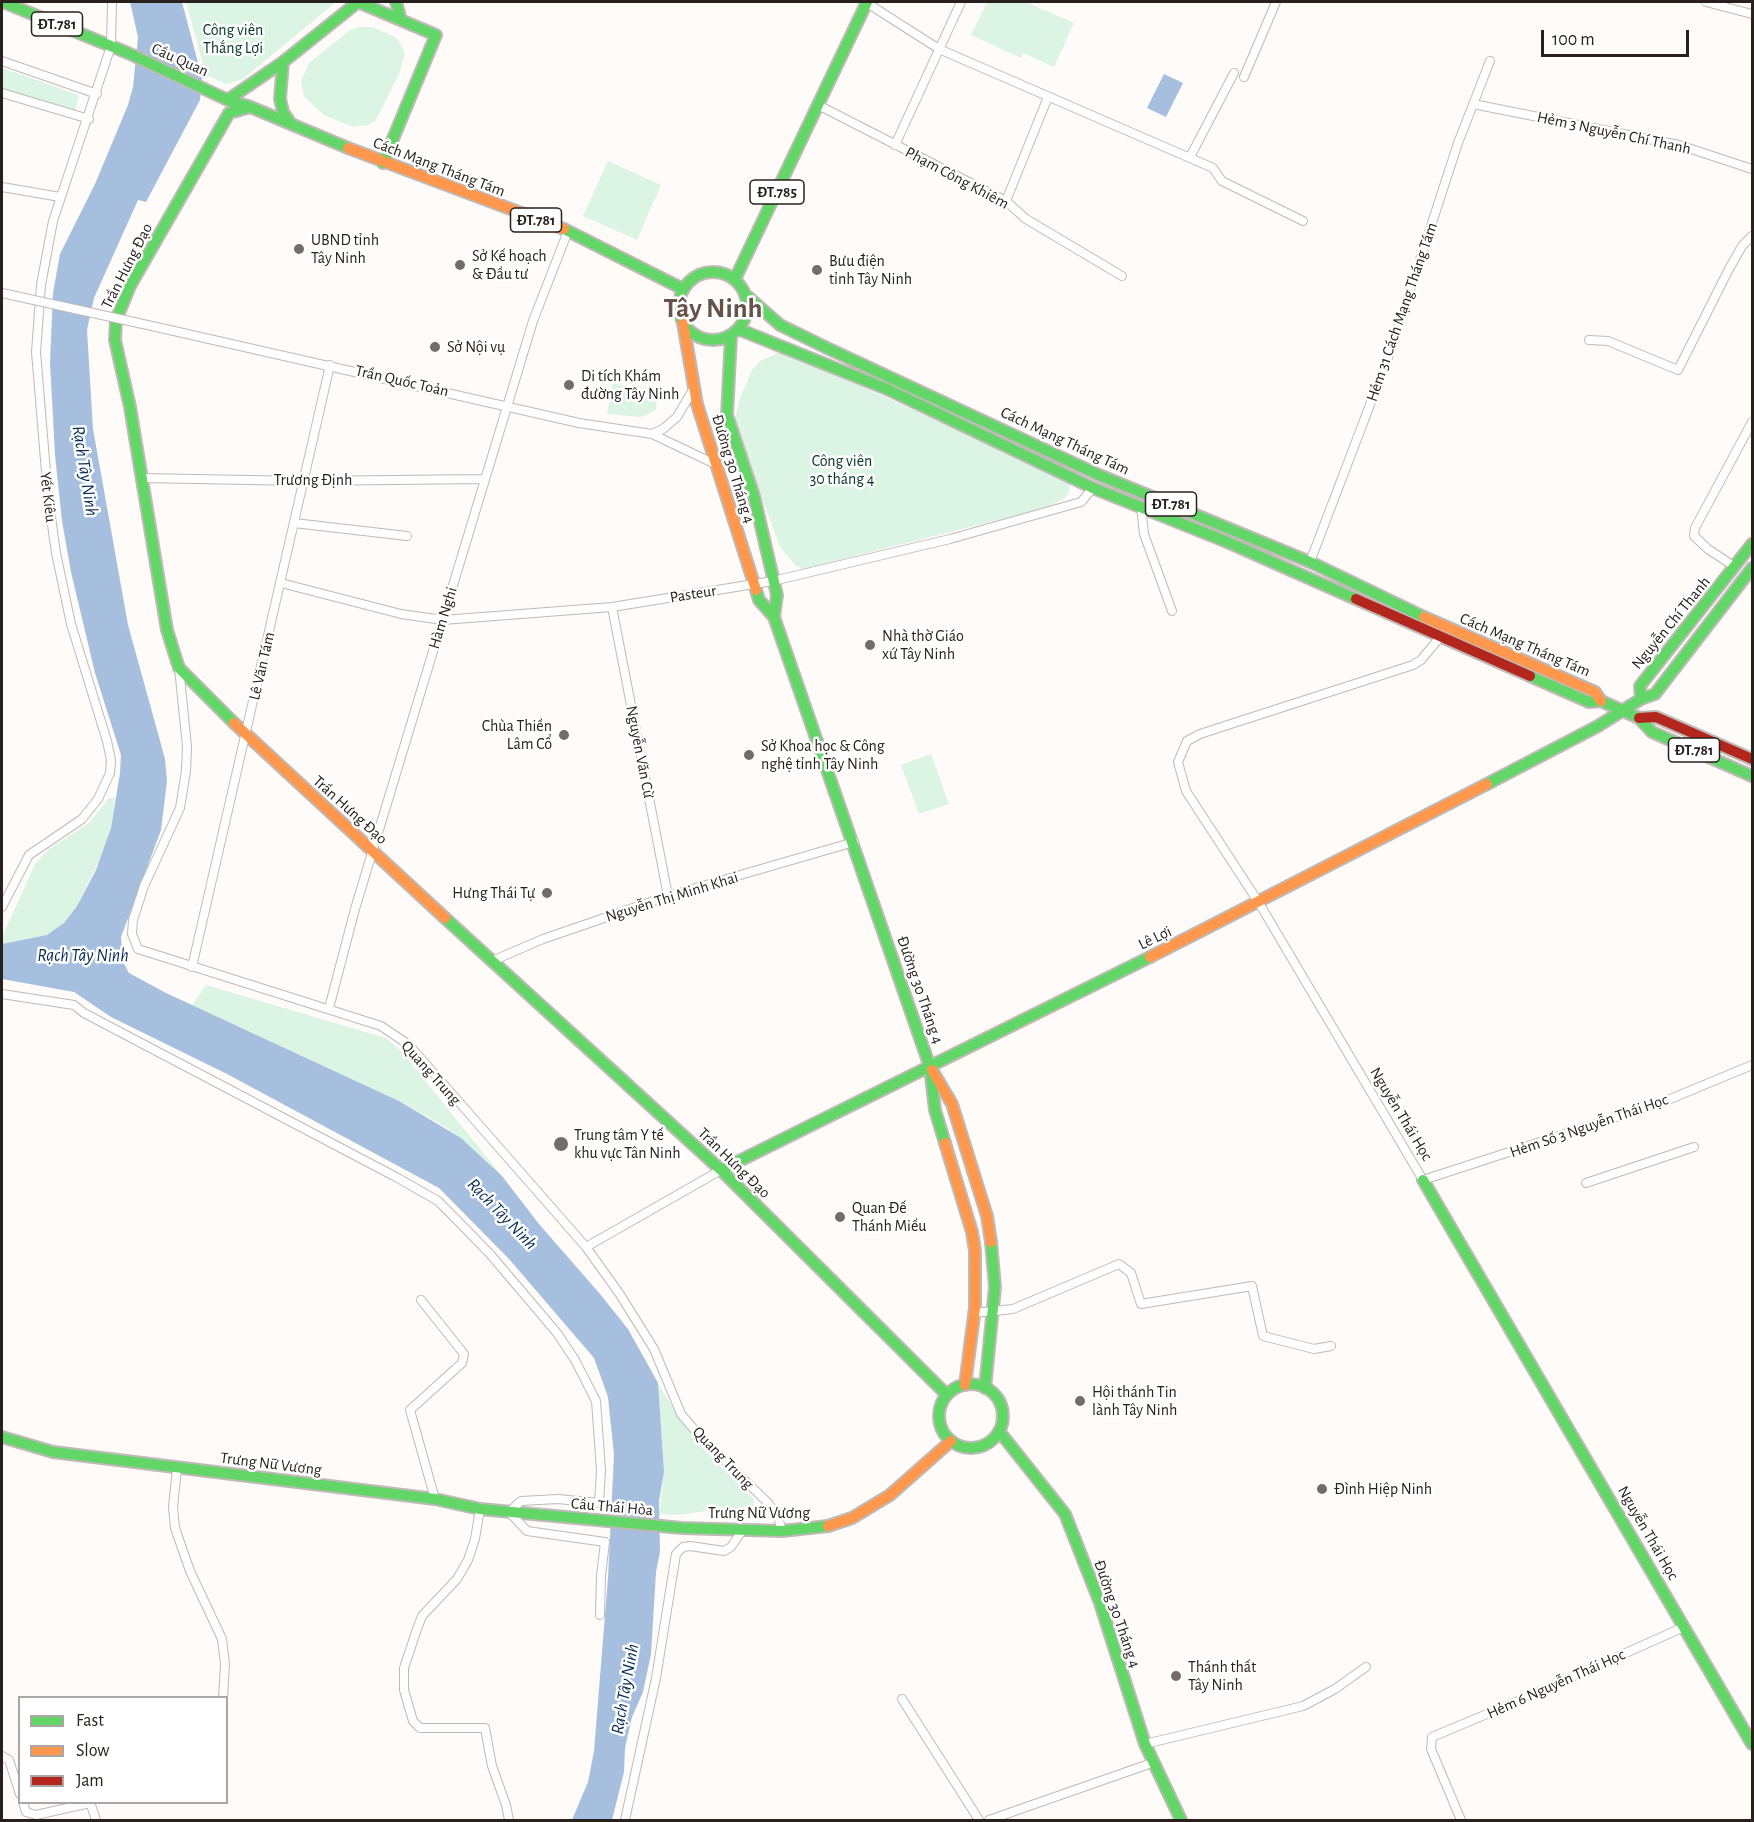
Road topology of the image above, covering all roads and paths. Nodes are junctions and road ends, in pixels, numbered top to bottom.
1 (3, 2) edge
2 (112, 2) edge
3 (358, 2) edge
4 (396, 2) edge
5 (867, 2) edge
6 (961, 2) edge
7 (1276, 2) edge
8 (1706, 2) edge
9 (1752, 14) edge
10 (401, 20) junction
11 (111, 46) junction
12 (939, 49) junction
13 (1490, 61) dead end
14 (2, 62) edge
15 (283, 62) junction
16 (1234, 73) dead end
17 (1244, 77) dead end
18 (2, 93) edge
19 (97, 94) junction
20 (225, 97) junction
21 (1048, 97) junction
22 (1473, 104) junction
23 (818, 105) junction
24 (250, 107) junction
25 (229, 112) junction
26 (88, 119) junction
27 (291, 124) junction
28 (895, 145) junction
29 (1190, 157) junction
30 (383, 163) junction
31 (1752, 169) edge
32 (2, 187) edge
33 (60, 197) junction
34 (1006, 201) junction
35 (1303, 221) dead end
36 (568, 231) junction
37 (1752, 236) edge
38 (1122, 276) dead end
39 (735, 279) junction
40 (683, 289) junction
41 (2, 293) edge
42 (747, 297) junction
43 (683, 323) junction
44 (734, 332) junction
45 (1589, 340) dead end
46 (330, 365) junction
47 (695, 387) junction
48 (508, 405) junction
49 (1752, 422) edge
50 (652, 434) junction
51 (715, 464) junction
52 (1100, 475) junction
53 (142, 478) junction
54 (484, 479) junction
55 (303, 481) junction
56 (1093, 488) junction
57 (1146, 494) junction
58 (1142, 507) junction
59 (294, 523) junction
60 (407, 536) dead end
61 (1264, 543) junction
62 (1752, 544) edge
63 (1259, 556) junction
64 (1310, 562) junction
65 (1735, 567) junction
66 (1752, 568) edge
67 (773, 581) junction
68 (280, 583) junction
69 (754, 585) junction
70 (1712, 596) junction
71 (1725, 605) junction
72 (612, 607) junction
73 (1172, 611) dead end
74 (774, 616) junction
75 (443, 620) junction
76 (1443, 632) junction
77 (179, 668) junction
78 (1641, 699) junction
79 (1622, 711) junction
80 (1639, 718) junction
81 (246, 735) junction
82 (1752, 759) edge
83 (1752, 776) edge
84 (854, 842) junction
85 (373, 851) junction
86 (668, 896) junction
87 (1259, 903) junction
88 (2, 907) edge
89 (492, 961) junction
90 (192, 967) junction
91 (2, 994) edge
92 (329, 1008) junction
93 (1752, 1065) edge
94 (930, 1067) junction
95 (1694, 1147) dead end
96 (721, 1170) junction
97 (1423, 1180) junction
98 (1586, 1183) dead end
99 (586, 1247) junction
100 (421, 1300) dead end
101 (974, 1313) junction
102 (993, 1314) junction
103 (1331, 1346) dead end
104 (965, 1385) junction
105 (985, 1388) junction
106 (947, 1395) junction
107 (999, 1431) junction
108 (2, 1437) edge
109 (951, 1441) junction
110 (177, 1469) junction
111 (435, 1499) junction
112 (480, 1509) junction
113 (509, 1512) junction
114 (539, 1516) joint
115 (682, 1528) joint
116 (742, 1531) junction
117 (782, 1531) junction
118 (600, 1615) dead end
119 (1684, 1627) junction
120 (1366, 1667) dead end
121 (223, 1696) edge
122 (902, 1699) dead end
123 (1145, 1744) junction
124 (1752, 1744) edge
125 (2, 1756) edge
126 (1152, 1763) junction
127 (18, 1788) edge
128 (23, 1804) edge
129 (86, 1804) edge
130 (90, 1804) edge
131 (96, 1821) edge
132 (508, 1821) edge
133 (625, 1821) edge
134 (979, 1821) edge
135 (989, 1821) edge
136 (1181, 1821) edge
137 (1461, 1821) edge

1 - 11 main road, ĐT.781
2 - 11 street, Yết Kiêu
3 - 10 main road
3 - 15 main road
4 - 10 main road
5 - 12 street
5 - 23 main road, ĐT.785
6 - 12 street
7 - 17 street
8 - 9 street
10 - 30 main road
11 - 19 street, Yết Kiêu
11 - 20 main road, Cầu Quan / ĐT.781
12 - 21 street
12 - 28 street
13 - 22 street, Hẻm 31 Cách Mạng Tháng Tám
14 - 19 street
15 - 20 main road
15 - 27 main road
16 - 29 street
18 - 26 street
19 - 26 street, Yết Kiêu
20 - 24 main road, Cầu Quan
20 - 25 main road
21 - 29 street
21 - 34 street
22 - 31 street, Hẻm 3 Nguyễn Chí Thanh
22 - 64 street, Hẻm 31 Cách Mạng Tháng Tám
23 - 28 street, Phạm Công Khiêm
23 - 39 main road, ĐT.785
24 - 25 main road
24 - 27 main road, Cách Mạng Tháng Tám / ĐT.781
25 - 53 main road, Trần Hưng Đạo
26 - 33 street, Yết Kiêu
27 - 30 main road, Cách Mạng Tháng Tám / ĐT.781
28 - 34 street, Phạm Công Khiêm
29 - 35 street
30 - 36 main road, Cách Mạng Tháng Tám / ĐT.781
32 - 33 street
33 - 88 street, Yết Kiêu
34 - 38 street, Phạm Công Khiêm
36 - 40 main road, Cách Mạng Tháng Tám / ĐT.781
36 - 48 street, Hàm Nghi
37 - 45 street
39 - 40 main road
39 - 42 main road
40 - 43 main road
41 - 46 street, Trần Quốc Toản, bridge
42 - 44 main road
42 - 52 main road, Cách Mạng Tháng Tám / ĐT.781
43 - 44 main road
43 - 47 main road, Đường 30 Tháng 4
44 - 56 main road, Cách Mạng Tháng Tám / ĐT.781
44 - 67 main road, Đường 30 Tháng 4
46 - 48 street, Trần Quốc Toản
46 - 55 street, Lê Văn Tám
47 - 50 street
47 - 51 main road, Đường 30 Tháng 4
48 - 50 street, Trần Quốc Toản
48 - 54 street, Hàm Nghi
49 - 65 street
50 - 51 street, Trần Quốc Toản
51 - 69 main road, Đường 30 Tháng 4
52 - 56 main road
52 - 57 main road, Cách Mạng Tháng Tám / ĐT.781
53 - 55 street, Trương Định
53 - 77 main road, Trần Hưng Đạo
54 - 55 street, Trương Định
54 - 75 street, Hàm Nghi
55 - 59 street, Lê Văn Tám
56 - 58 main road, Cách Mạng Tháng Tám / ĐT.781
56 - 67 street, Pasteur
57 - 58 main road
57 - 61 main road, Cách Mạng Tháng Tám / ĐT.781
58 - 63 main road, Cách Mạng Tháng Tám / ĐT.781
58 - 73 street
59 - 60 street
59 - 68 street, Lê Văn Tám
61 - 63 main road
61 - 64 main road, Cách Mạng Tháng Tám / ĐT.781
62 - 65 main road, Nguyễn Chí Thanh
63 - 76 main road, Cách Mạng Tháng Tám / ĐT.781
64 - 76 main road, Cách Mạng Tháng Tám / ĐT.781
65 - 70 main road, Nguyễn Chí Thanh
66 - 71 main road, Nguyễn Chí Thanh
67 - 69 street, Pasteur
67 - 74 main road, Đường 30 Tháng 4
68 - 75 street, Pasteur
68 - 81 street, Lê Văn Tám
69 - 72 street, Pasteur
69 - 74 main road, Đường 30 Tháng 4
70 - 71 main road
70 - 78 main road, Nguyễn Chí Thanh
71 - 78 main road, Nguyễn Chí Thanh
72 - 75 street, Pasteur
72 - 86 street, Nguyễn Văn Cừ
74 - 84 main road, Đường 30 Tháng 4
75 - 85 street, Hàm Nghi
76 - 79 main road, Cách Mạng Tháng Tám / ĐT.781
76 - 87 street, Nguyễn Thái Học
77 - 81 main road, Trần Hưng Đạo
77 - 90 street, Quang Trung
78 - 79 main road, Lê Lợi
79 - 80 main road, Cách Mạng Tháng Tám
79 - 87 main road, Lê Lợi
80 - 82 main road, ĐT.781
80 - 83 main road, ĐT.781
81 - 85 main road, Trần Hưng Đạo
81 - 90 street, Lê Văn Tám
84 - 86 street, Nguyễn Thị Minh Khai
84 - 94 main road, Đường 30 Tháng 4
85 - 89 main road, Trần Hưng Đạo
85 - 92 street, Hàm Nghi
86 - 89 street, Nguyễn Thị Minh Khai
87 - 94 main road, Lê Lợi
87 - 97 street, Nguyễn Thái Học
89 - 96 main road, Trần Hưng Đạo
90 - 92 street, Quang Trung
91 - 113 street
92 - 99 street, Quang Trung
93 - 97 street, Hẻm Số 3 Nguyễn Thái Học
94 - 96 main road, Lê Lợi
94 - 101 main road, Đường 30 Tháng 4
94 - 102 main road
95 - 98 street
96 - 99 street
96 - 106 main road, Trần Hưng Đạo
97 - 119 main road, Nguyễn Thái Học
99 - 117 street, Quang Trung
100 - 111 street
101 - 102 street
101 - 104 main road, Đường 30 Tháng 4
102 - 103 street
102 - 105 main road
104 - 105 main road
104 - 106 main road
105 - 107 main road
106 - 109 main road
107 - 109 main road
107 - 123 main road, Đường 30 Tháng 4
108 - 110 main road, Trưng Nữ Vương
109 - 117 main road, Trưng Nữ Vương
110 - 111 main road, Trưng Nữ Vương
110 - 121 street
111 - 112 main road, Trưng Nữ Vương
112 - 113 main road, Trưng Nữ Vương
112 - 132 street
113 - 114 main road, Trưng Nữ Vương
113 - 118 street
114 - 115 main road, Cầu Thái Hòa
115 - 116 main road, Trưng Nữ Vương
116 - 117 main road, Trưng Nữ Vương
116 - 133 street
119 - 124 main road, Nguyễn Thái Học
119 - 137 street, Hẻm 6 Nguyễn Thái Học
120 - 123 street
122 - 134 street
123 - 126 main road, Đường 30 Tháng 4
125 - 127 street
126 - 135 street
126 - 136 main road, Đường 30 Tháng 4
128 - 129 street
130 - 131 street

